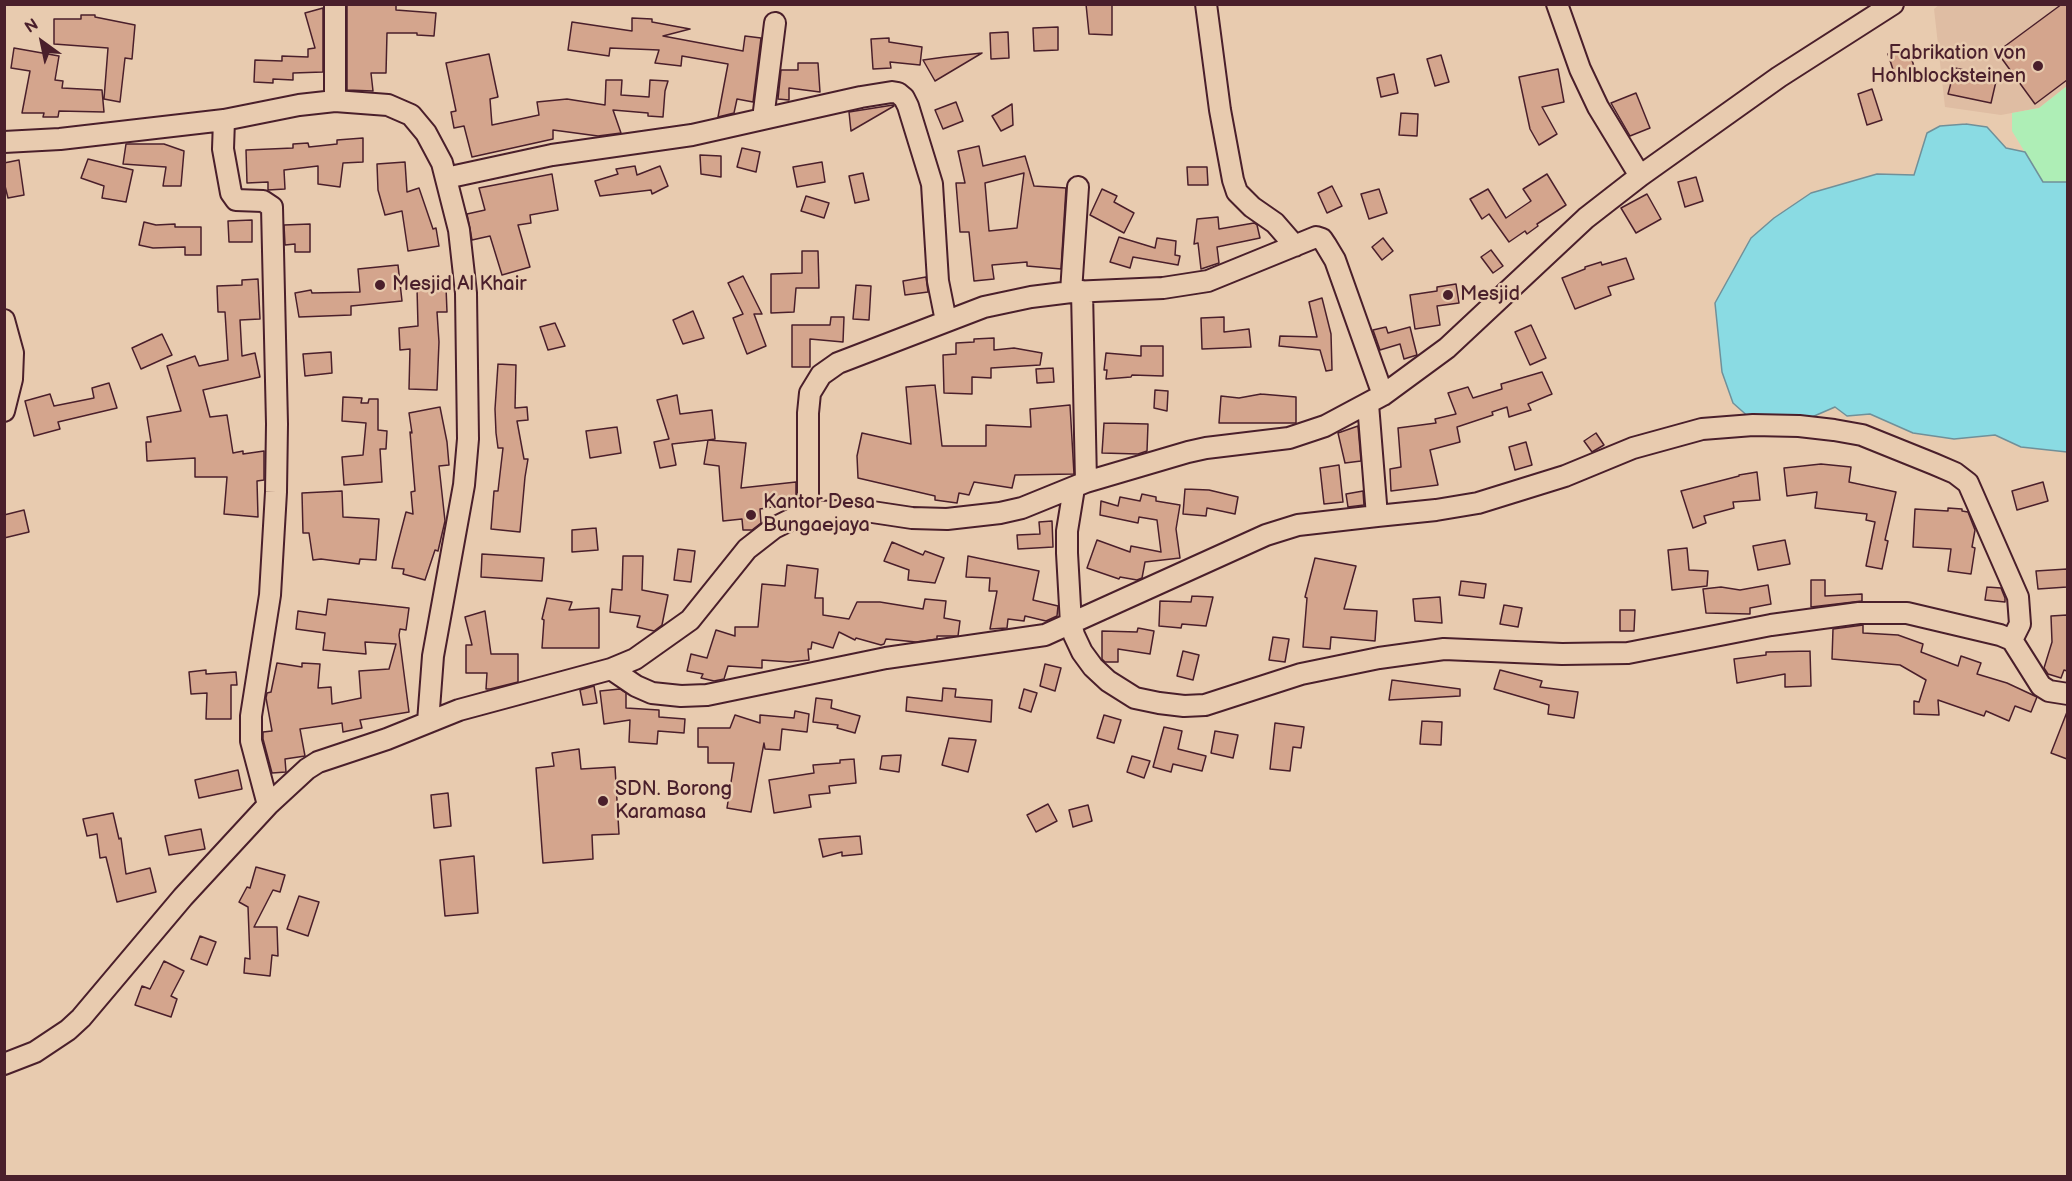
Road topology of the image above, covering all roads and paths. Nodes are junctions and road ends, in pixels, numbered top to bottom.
1 (335, 4) edge
2 (1206, 4) edge
3 (1557, 4) edge
4 (1893, 4) edge
5 (775, 23) dead end
6 (335, 101) junction
7 (763, 119) junction
8 (224, 120) junction
9 (4, 142) edge
10 (1640, 176) junction
11 (446, 178) junction
12 (1078, 187) dead end
13 (1295, 246) junction
14 (1076, 291) junction
15 (4, 320) edge
16 (946, 321) junction
17 (1375, 399) junction
18 (4, 411) edge
19 (1080, 485) junction
20 (808, 514) junction
21 (1377, 516) junction
22 (1071, 624) junction
23 (2012, 640) junction
24 (611, 669) junction
25 (430, 688) junction
26 (2067, 694) edge
27 (459, 710) junction
28 (428, 722) junction
29 (268, 805) junction
30 (4, 1064) edge

1 - 6 street
2 - 13 street
3 - 10 street
4 - 10 street
5 - 7 street
6 - 8 street
6 - 11 street
7 - 11 street
7 - 16 street
8 - 9 street
8 - 29 street
10 - 17 street
11 - 25 street
12 - 14 street
13 - 14 street
13 - 17 street
14 - 16 street
14 - 19 street
15 - 18 street
16 - 20 street
17 - 19 street
17 - 21 street
19 - 20 street
19 - 22 street
20 - 24 street
21 - 22 street
21 - 23 street
22 - 23 street
22 - 24 street
23 - 26 street
24 - 27 street
25 - 27 street
25 - 28 street
27 - 28 street
28 - 29 street
29 - 30 street

